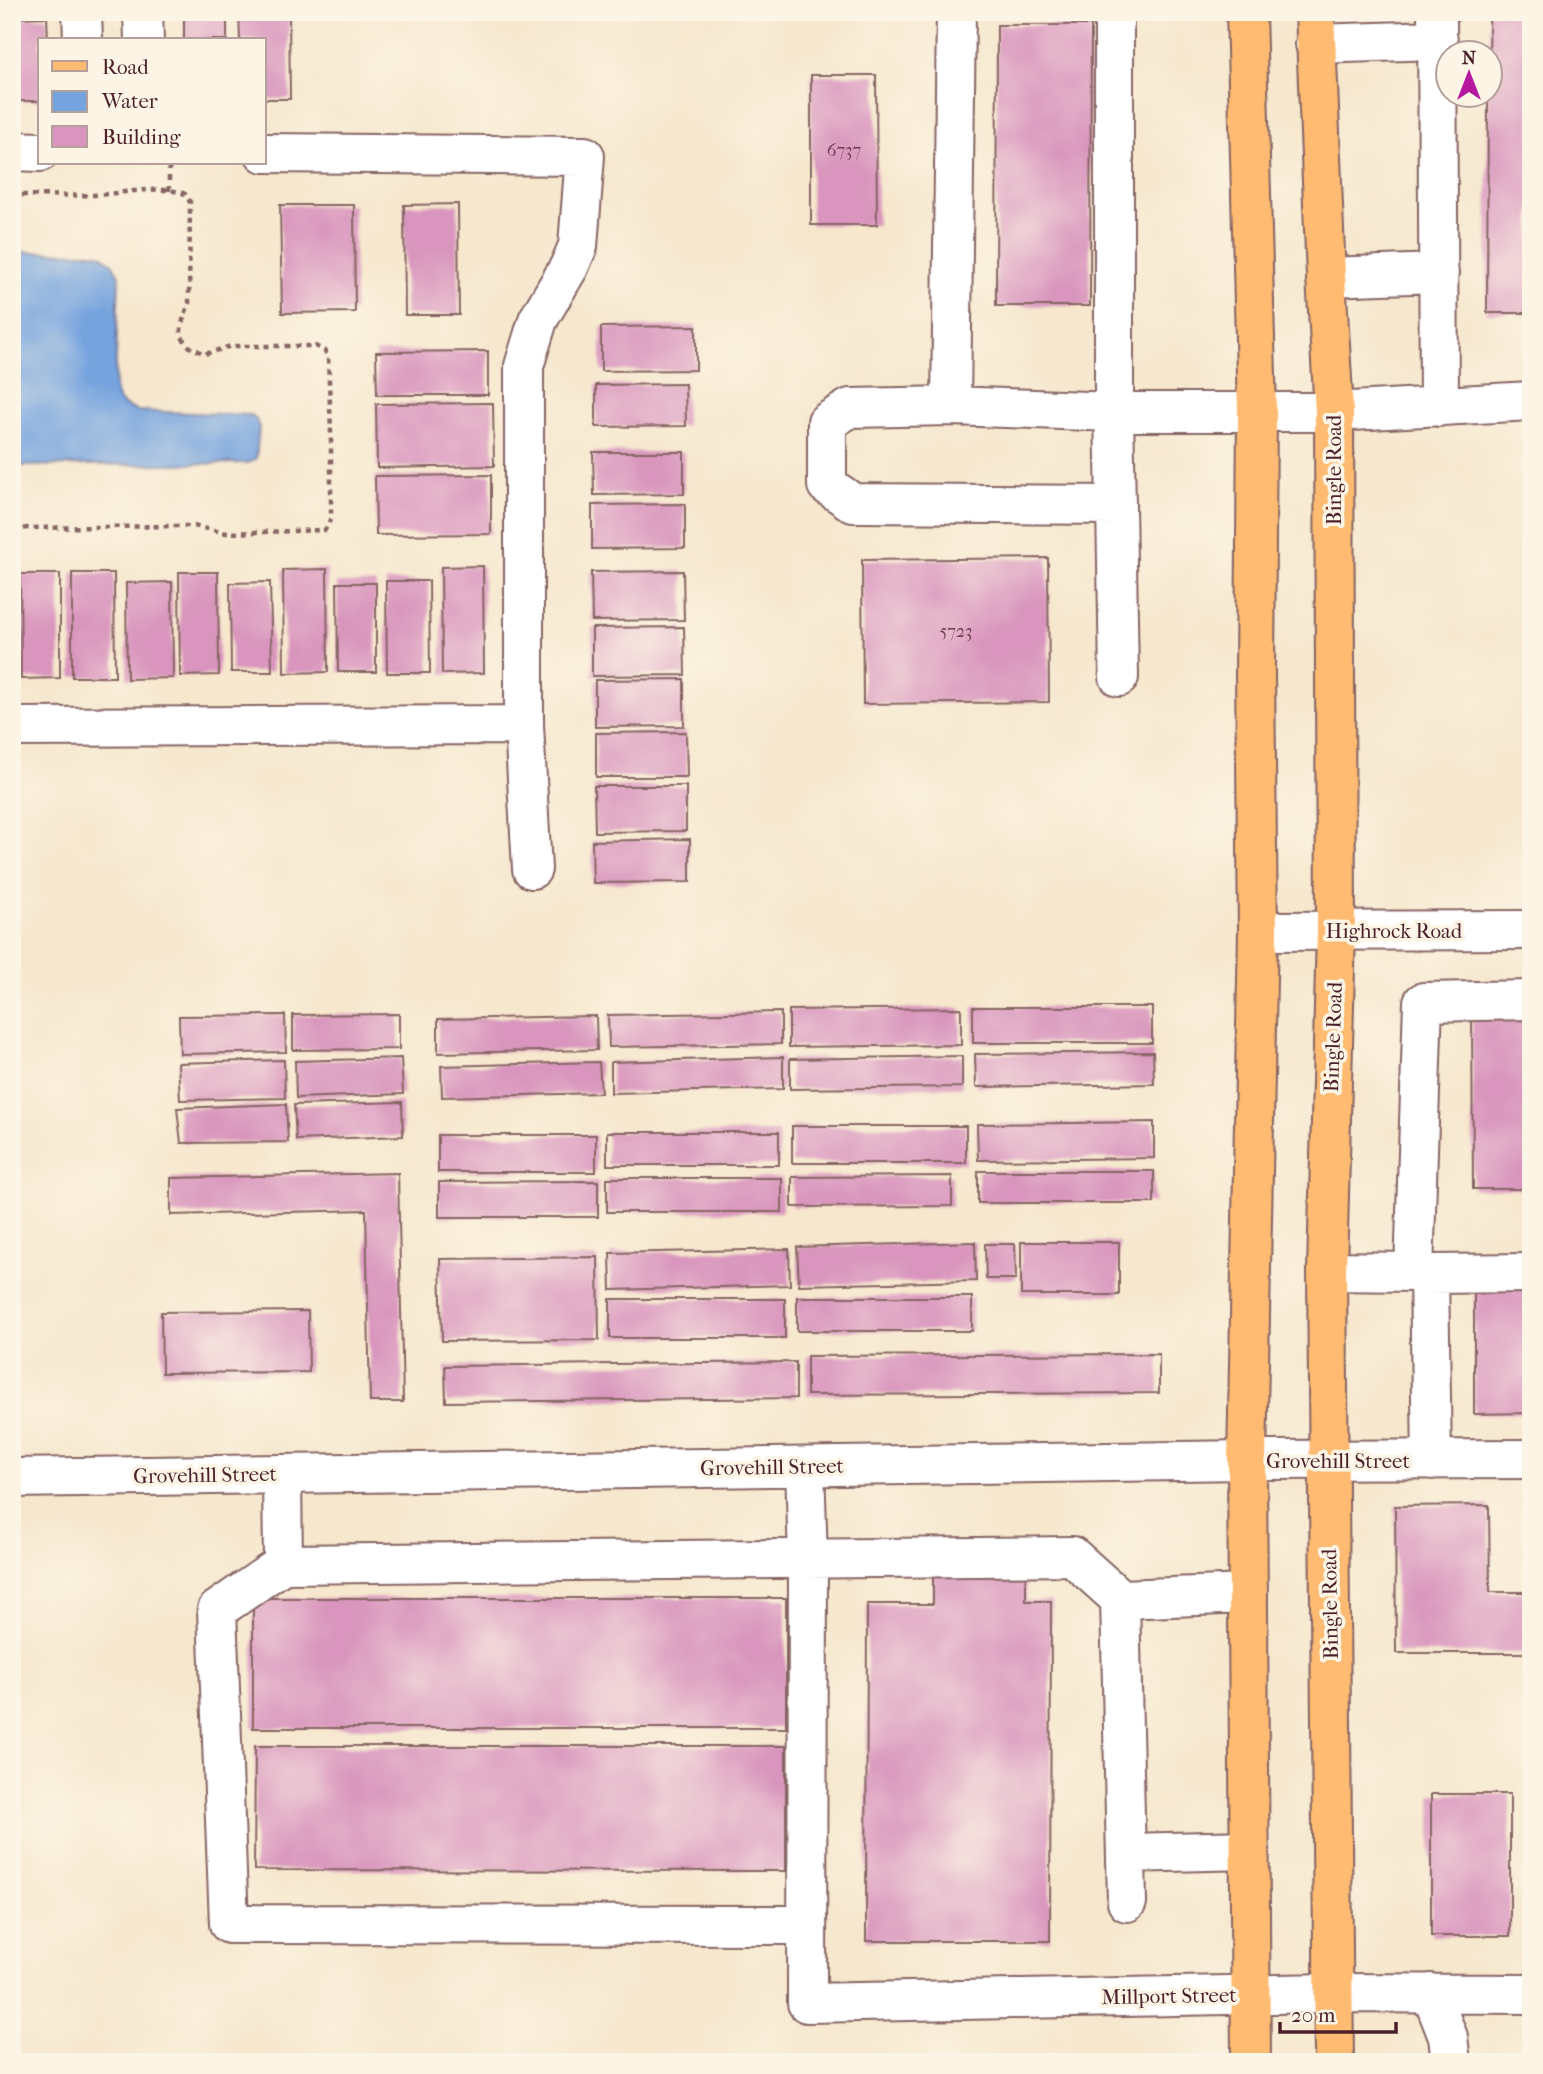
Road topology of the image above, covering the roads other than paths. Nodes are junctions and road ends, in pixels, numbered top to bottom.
1 (82, 12) edge
2 (143, 12) edge
3 (956, 12) edge
4 (1114, 12) edge
5 (1246, 12) edge
6 (1438, 26) edge
7 (1315, 28) edge
8 (83, 38) edge
9 (144, 38) edge
10 (12, 152) edge
11 (38, 152) edge
12 (266, 153) edge
13 (1439, 273) junction
14 (1325, 277) junction
15 (1531, 401) edge
16 (951, 406) junction
17 (1439, 408) junction
18 (1114, 412) junction
19 (1257, 412) junction
20 (1334, 412) junction
21 (1116, 505) junction
22 (1119, 677) dead end
23 (524, 725) junction
24 (12, 727) edge
25 (532, 869) dead end
26 (1531, 930) edge
27 (1258, 931) junction
28 (1336, 931) junction
29 (1531, 1000) edge
30 (1327, 1271) junction
31 (1421, 1273) junction
32 (1531, 1273) edge
33 (1531, 1459) edge
34 (1247, 1460) junction
35 (1432, 1460) junction
36 (1328, 1462) junction
37 (805, 1467) junction
38 (282, 1475) junction
39 (12, 1478) edge
40 (808, 1559) junction
41 (283, 1564) junction
42 (1248, 1594) junction
43 (1120, 1599) junction
44 (1250, 1850) junction
45 (1126, 1853) junction
46 (1127, 1902) dead end
47 (807, 1926) junction
48 (1333, 1993) junction
49 (1432, 1993) junction
50 (1251, 1994) junction
51 (1531, 1994) edge
52 (1251, 2062) edge
53 (1334, 2062) edge
54 (1451, 2062) edge

1 - 8 street
2 - 9 street
3 - 16 street
4 - 18 street
5 - 19 main road
6 - 7 street
6 - 13 street
7 - 14 main road, Bingle Road
10 - 11 street
12 - 23 street
13 - 14 street
13 - 17 street
14 - 20 main road, Bingle Road
15 - 17 street
16 - 18 street
16 - 21 street
17 - 20 street
18 - 19 street
18 - 21 street
19 - 20 street
19 - 27 main road
20 - 28 main road, Bingle Road
21 - 22 street
23 - 24 street
23 - 25 street
26 - 28 street, Highrock Road
27 - 28 street, Highrock Road
27 - 34 main road
28 - 30 main road, Bingle Road
29 - 31 street
30 - 31 street
30 - 36 main road, Bingle Road
31 - 32 street
31 - 35 street
33 - 35 street, Grovehill Street
34 - 36 street, Grovehill Street
34 - 37 street, Grovehill Street
34 - 42 main road
35 - 36 street, Grovehill Street
36 - 48 main road, Bingle Road
37 - 38 street, Grovehill Street
37 - 40 street
38 - 39 street, Grovehill Street
38 - 41 street
40 - 41 street
40 - 43 street
40 - 47 street
41 - 47 street
42 - 43 street
42 - 44 main road
43 - 45 street
44 - 45 street
44 - 50 main road
45 - 46 street
47 - 50 street, Millport Street
48 - 49 street, Millport Street
48 - 50 street, Millport Street
48 - 53 main road, Bingle Road
49 - 51 street, Millport Street
49 - 54 street
50 - 52 main road

